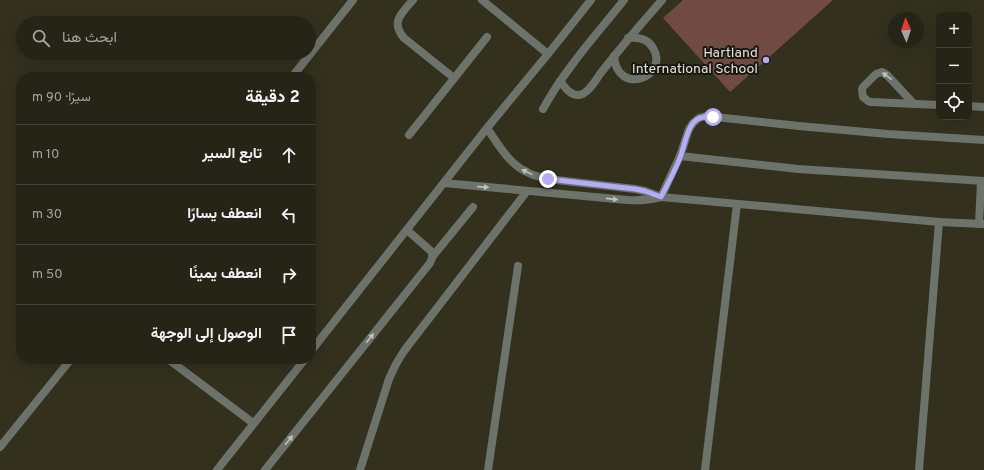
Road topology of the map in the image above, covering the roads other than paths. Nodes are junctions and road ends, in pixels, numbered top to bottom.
1 (352, 0) edge
2 (413, 0) edge
3 (482, 0) edge
4 (590, 0) edge
5 (624, 0) edge
6 (662, 0) edge
7 (487, 37) dead end
8 (628, 38) junction
9 (316, 46) edge
10 (548, 54) junction
11 (614, 56) junction
12 (305, 60) edge
13 (296, 72) edge
14 (454, 78) junction
15 (560, 81) junction
16 (914, 104) junction
17 (936, 105) edge
18 (972, 106) edge
19 (984, 107) edge
20 (543, 109) dead end
21 (487, 128) junction
22 (409, 135) dead end
23 (984, 140) edge
24 (680, 156) junction
25 (983, 181) edge
26 (444, 183) junction
27 (527, 191) junction
28 (661, 197) junction
29 (737, 204) junction
30 (473, 207) dead end
31 (939, 222) junction
32 (981, 224) edge
33 (407, 230) junction
34 (433, 256) junction
35 (518, 266) dead end
36 (316, 345) edge
37 (67, 364) edge
38 (175, 364) edge
39 (300, 364) edge
40 (253, 423) junction
41 (0, 447) edge
42 (217, 470) edge
43 (265, 470) edge
44 (360, 470) edge
45 (488, 470) edge
46 (705, 470) edge
47 (919, 470) edge

1 - 9 street
2 - 14 street
3 - 10 street
4 - 10 street
5 - 15 street
6 - 8 street
7 - 14 street
8 - 11 street
8 - 11 street
10 - 21 street
11 - 15 street
12 - 13 street
14 - 22 street
15 - 20 street
16 -> 16 street
16 - 17 street
18 - 19 street
21 - 26 street
28 -> 21 street
23 - 24 street
24 - 25 street
24 - 28 street
25 - 32 street
26 -> 27 street
26 - 33 street
27 -> 28 street
27 - 44 street
28 - 29 street
29 - 31 street
29 - 46 street
30 - 34 street
31 - 32 street
31 - 47 street
33 - 34 street
33 - 36 street
43 -> 34 street
35 - 45 street
37 - 41 street
38 - 40 street
39 - 40 street
40 - 42 street

